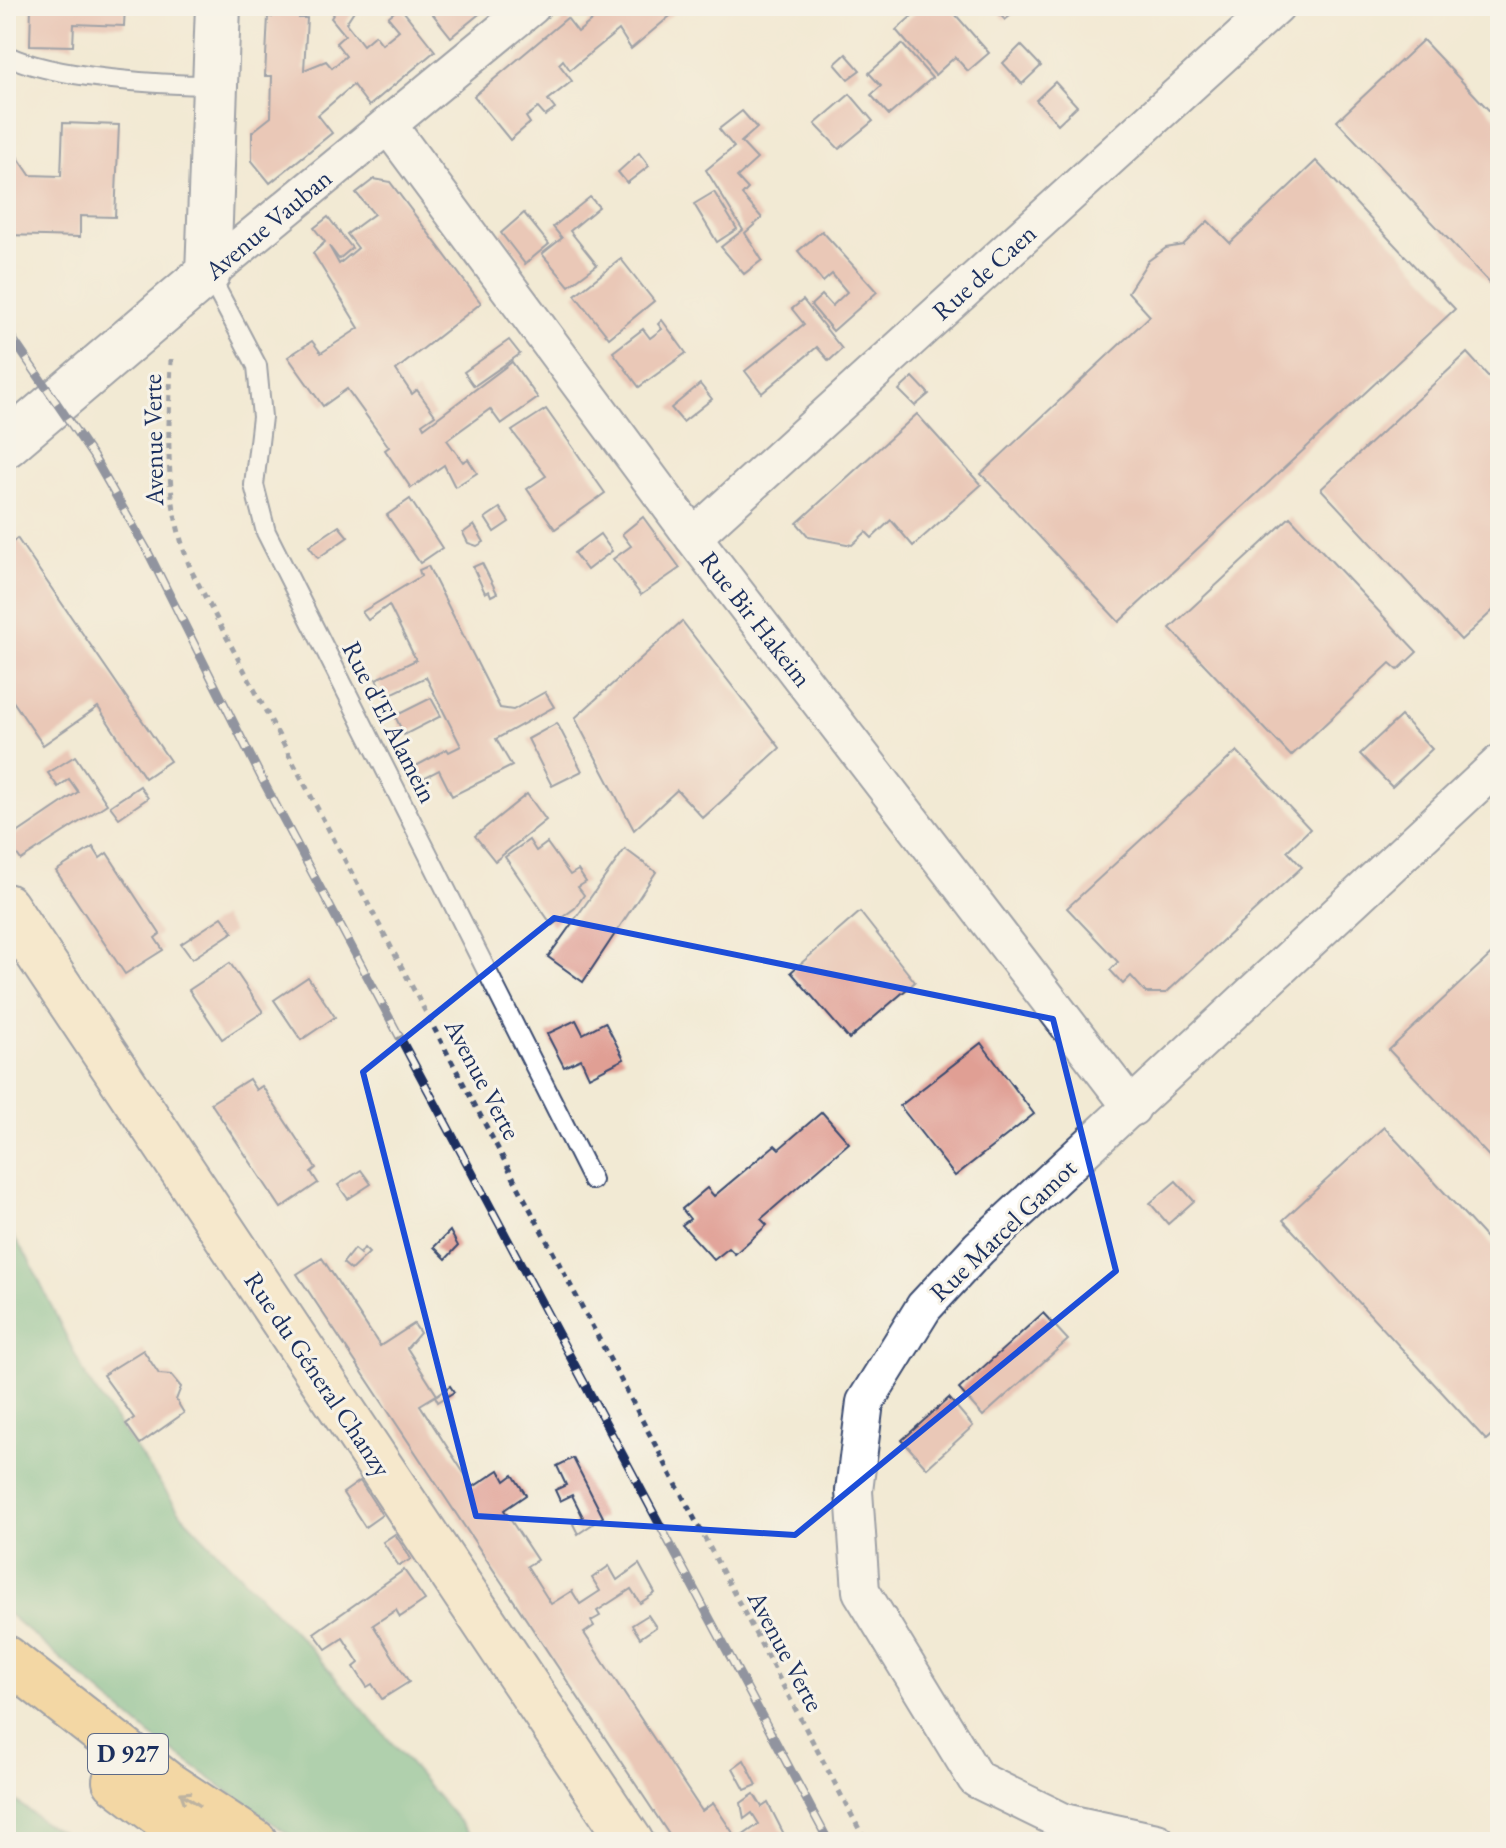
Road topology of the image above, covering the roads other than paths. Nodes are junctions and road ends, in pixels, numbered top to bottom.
1 (218, 6) edge
2 (532, 6) edge
3 (1276, 6) edge
4 (6, 55) edge
5 (215, 85) junction
6 (388, 125) junction
7 (208, 273) junction
8 (6, 445) edge
9 (693, 537) junction
10 (1500, 763) edge
11 (6, 906) edge
12 (1132, 1108) junction
13 (592, 1180) dead end
14 (6, 1658) edge
15 (6, 1696) edge
16 (1074, 1832) edge
17 (195, 1842) edge
18 (255, 1842) edge
19 (631, 1842) edge
20 (1157, 1842) edge

1 - 5 street
2 - 6 street, Avenue Vauban
3 - 9 street, Rue de Caen
4 - 5 lane
5 - 7 street
6 - 7 street, Avenue Vauban
6 - 9 street, Rue Bir Hakeim
7 - 8 street, Avenue Vauban
7 - 13 lane, Rue d'El Alamein
9 - 12 street, Rue Bir Hakeim
10 - 12 street, Rue Marcel Gamot
11 - 19 main road, Rue du Géneral Chanzy
12 - 16 street, Rue Marcel Gamot
18 -> 14 main road, D 927
15 - 17 main road, D 927
16 - 20 street, Rue Marcel Gamot

